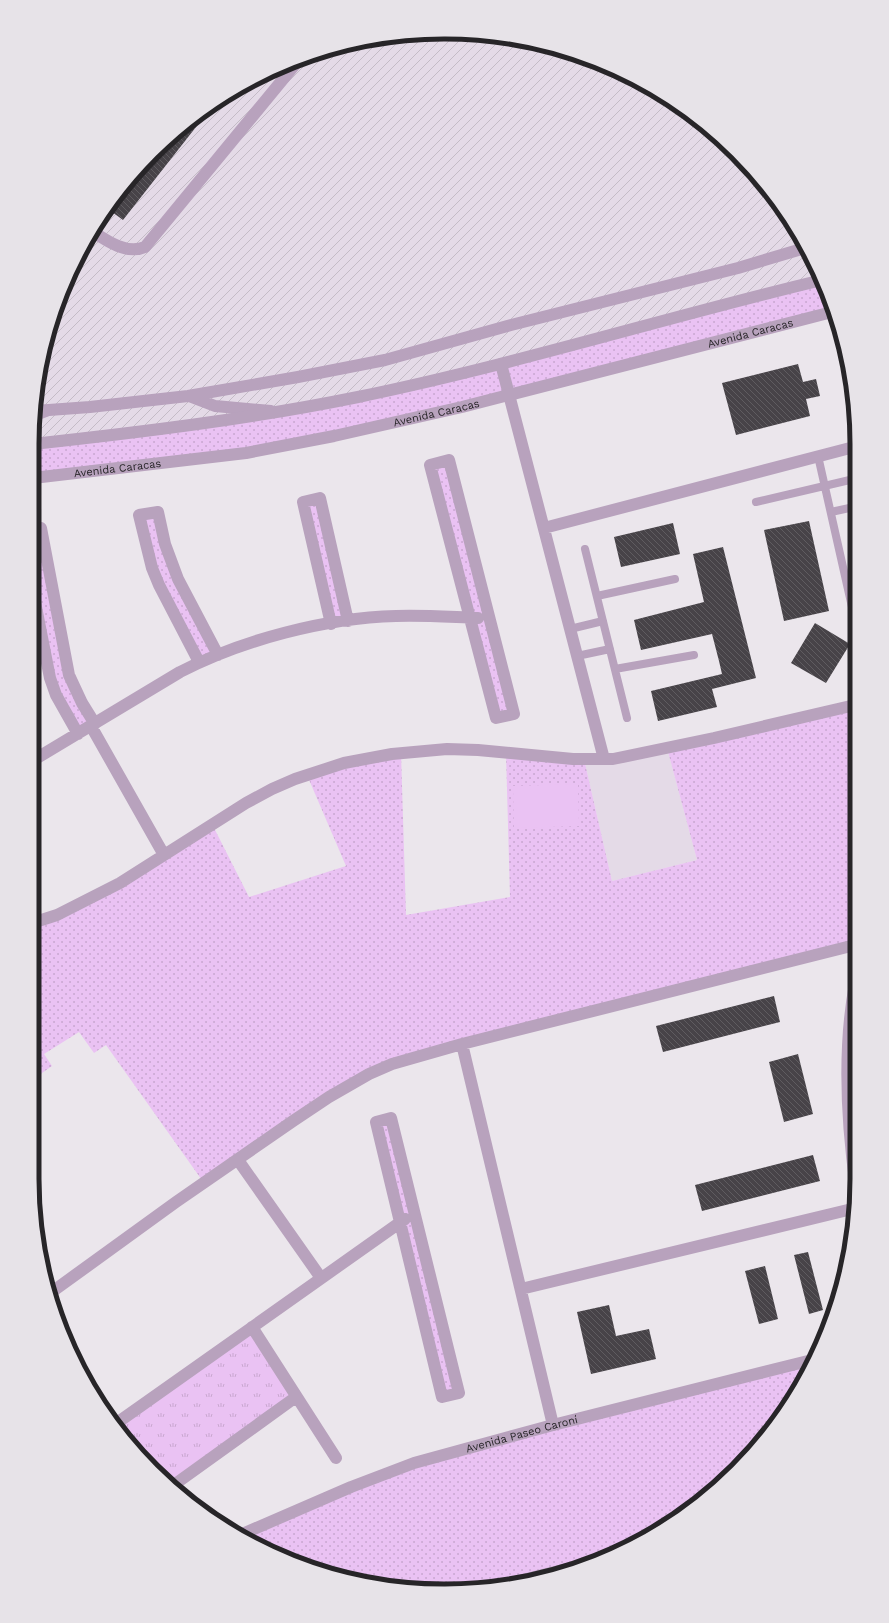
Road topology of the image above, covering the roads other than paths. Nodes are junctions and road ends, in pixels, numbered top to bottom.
1 (291, 69) edge
2 (98, 234) edge
3 (800, 250) edge
4 (816, 282) edge
5 (828, 313) edge
6 (501, 364) junction
7 (509, 394) junction
8 (188, 396) junction
9 (40, 411) edge
10 (281, 412) junction
11 (39, 443) edge
12 (850, 448) edge
13 (818, 456) junction
14 (39, 477) edge
15 (850, 480) edge
16 (825, 486) junction
17 (756, 502) dead end
18 (850, 508) edge
19 (831, 512) junction
20 (39, 528) edge
21 (544, 528) junction
22 (586, 549) dead end
23 (675, 579) dead end
24 (597, 596) junction
25 (850, 598) edge
26 (470, 618) junction
27 (489, 618) junction
28 (348, 621) junction
29 (603, 621) junction
30 (39, 622) edge
31 (331, 624) junction
32 (570, 629) junction
33 (610, 649) junction
34 (218, 655) junction
35 (694, 655) dead end
36 (577, 656) junction
37 (199, 662) junction
38 (615, 669) junction
39 (850, 706) edge
40 (627, 718) dead end
41 (93, 725) junction
42 (78, 734) junction
43 (39, 757) edge
44 (604, 759) junction
45 (164, 855) junction
46 (39, 921) edge
47 (850, 946) edge
48 (462, 1044) junction
49 (238, 1160) junction
50 (849, 1210) edge
51 (414, 1213) junction
52 (401, 1222) junction
53 (320, 1278) junction
54 (521, 1289) junction
55 (55, 1290) edge
56 (252, 1327) junction
57 (806, 1361) edge
58 (296, 1397) junction
59 (120, 1421) edge
60 (553, 1425) junction
61 (336, 1458) dead end
62 (177, 1483) edge
63 (246, 1532) edge

1 - 2 street
3 - 8 street
4 - 6 street
5 - 7 street, Avenida Caracas
6 - 7 street
6 - 10 street
7 - 14 street, Avenida Caracas
7 - 21 street
8 - 9 street
8 - 10 street
10 - 11 street
12 - 13 street
13 - 16 lane
13 - 21 street
15 - 16 lane
16 - 17 lane
16 - 19 lane
18 - 19 lane
19 - 25 lane
20 - 41 street
21 - 32 street
22 - 24 lane
23 - 24 lane
24 - 29 lane
26 - 27 street
26 - 27 street
26 - 27 street
26 - 28 street
28 - 31 street
28 - 31 street
29 - 32 lane
29 - 33 lane
30 - 42 street
31 - 34 street
32 - 36 street
33 - 36 lane
33 - 38 lane
34 - 37 street
34 - 37 street
35 - 38 lane
36 - 44 street
37 - 41 street
38 - 40 lane
39 - 44 street
41 - 42 street
41 - 45 street
42 - 43 street
44 - 45 street
45 - 46 street
47 - 48 street
48 - 49 street
48 - 54 street
49 - 53 street
49 - 55 street
50 - 54 street
51 - 52 street
51 - 52 street
51 - 52 street
52 - 53 street
53 - 56 street
54 - 60 street
56 - 58 street
56 - 59 street
57 - 60 street, Avenida Paseo Caroní
58 - 61 street
58 - 62 street
60 - 63 street, Avenida Paseo Caroní

